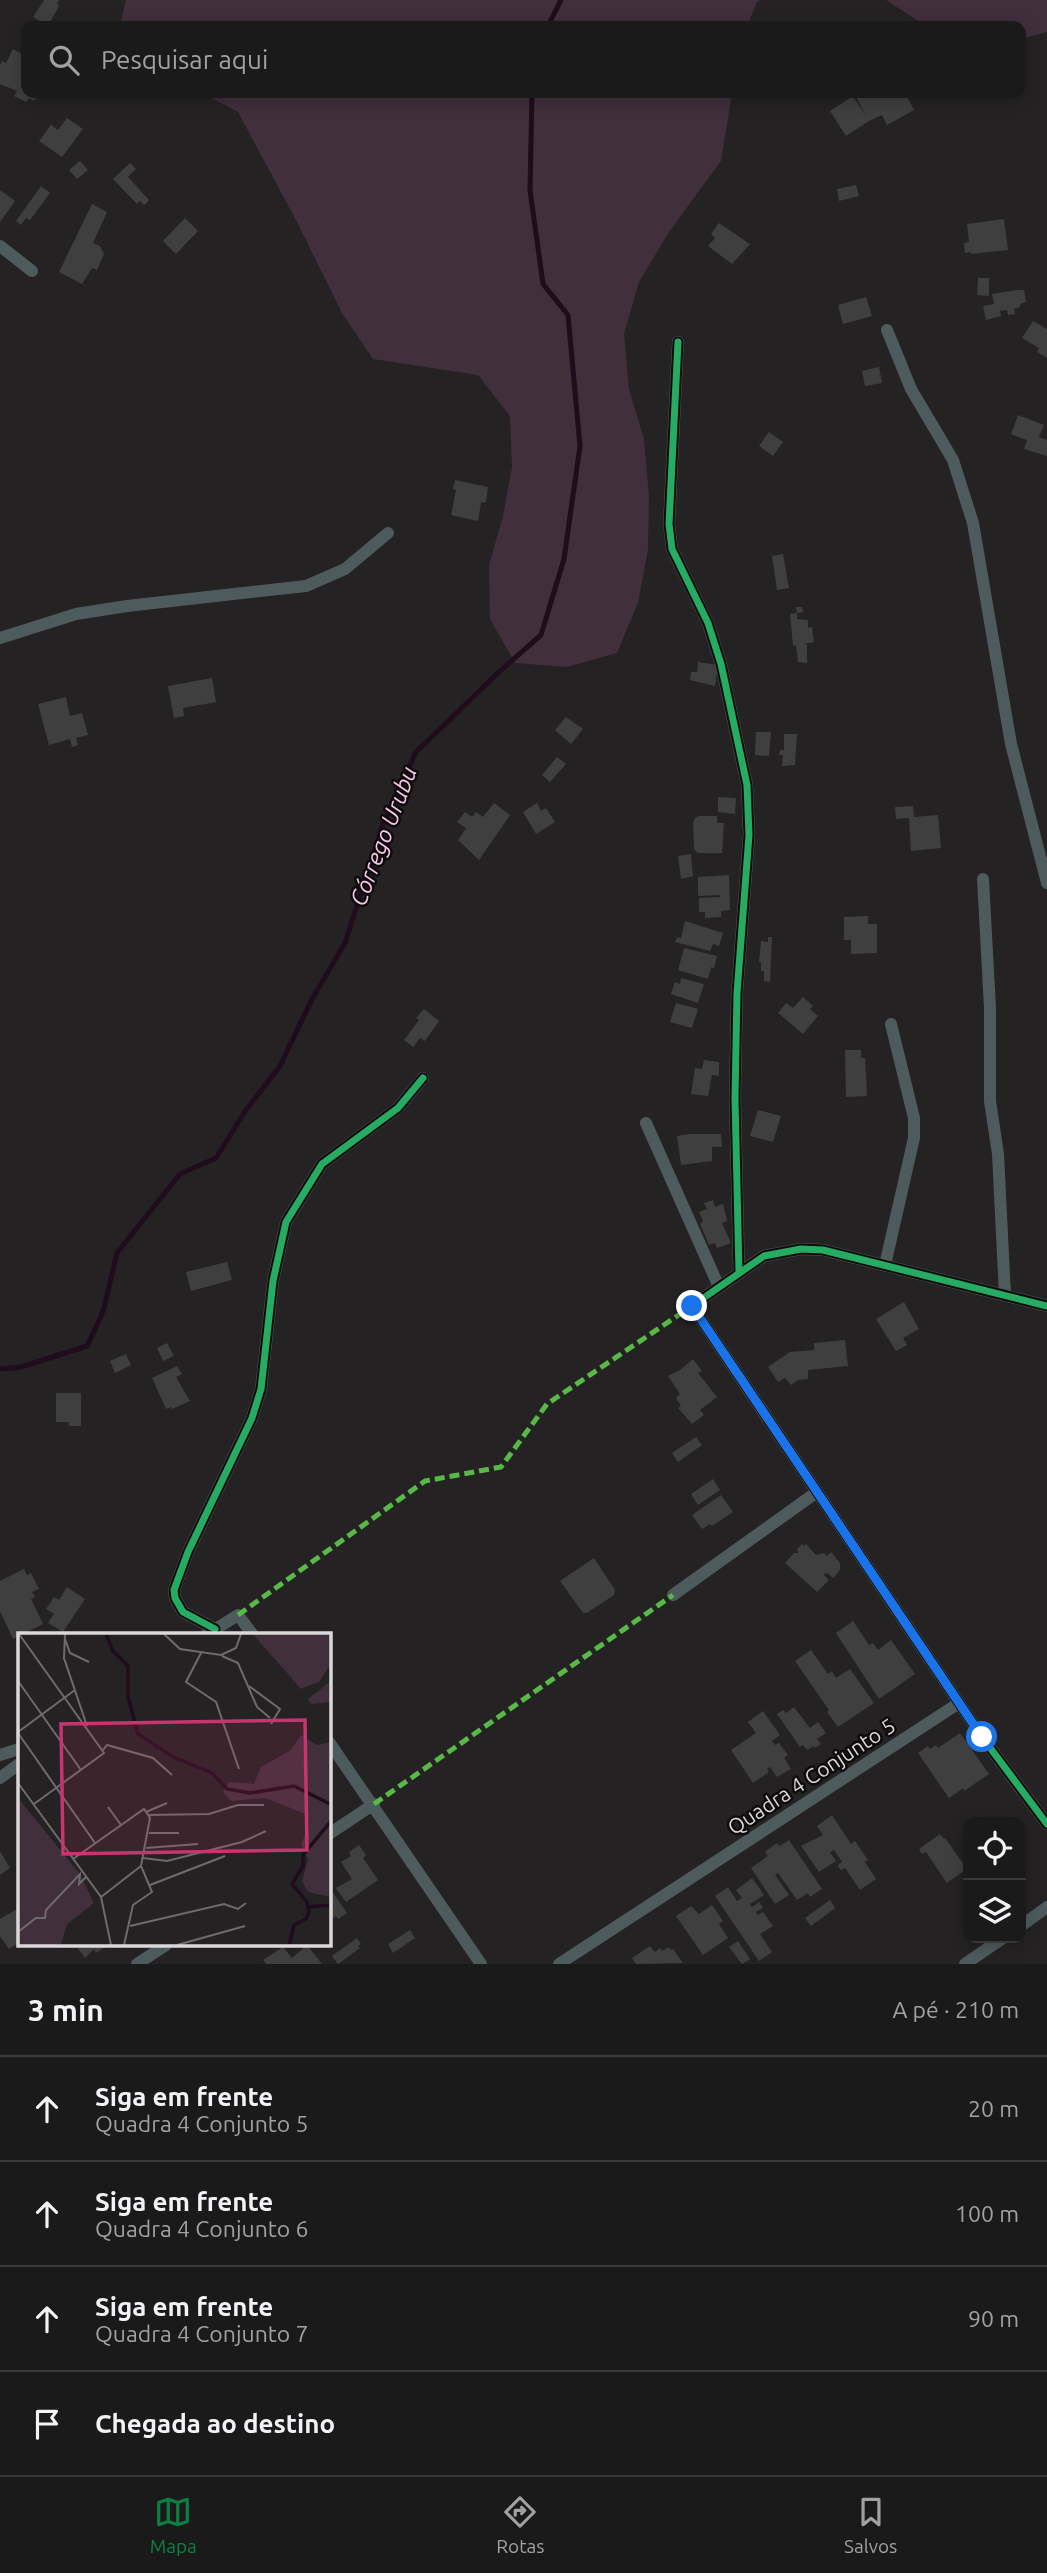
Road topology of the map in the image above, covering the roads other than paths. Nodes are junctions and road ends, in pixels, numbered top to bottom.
1 (0, 246) edge
2 (32, 271) dead end
3 (887, 330) dead end
4 (678, 342) dead end
5 (388, 533) dead end
6 (0, 638) edge
7 (984, 879) dead end
8 (1047, 884) edge
9 (891, 1024) dead end
10 (423, 1078) dead end
11 (646, 1123) dead end
12 (885, 1265) junction
13 (739, 1273) junction
14 (719, 1287) junction
15 (1005, 1296) junction
16 (1047, 1306) edge
17 (817, 1492) junction
18 (673, 1595) dead end
19 (211, 1632) edge
20 (252, 1633) edge
21 (959, 1703) junction
22 (331, 1745) edge
23 (18, 1749) edge
24 (0, 1755) edge
25 (18, 1765) edge
26 (0, 1778) edge
27 (374, 1804) junction
28 (1047, 1824) edge
29 (331, 1834) edge
30 (1047, 1908) edge
31 (1026, 1923) edge
32 (996, 1943) edge
33 (164, 1946) edge
34 (137, 1964) edge
35 (481, 1964) edge
36 (559, 1964) edge
37 (965, 1964) edge

1 - 2 street
3 - 8 street
4 - 13 street
5 - 6 street
7 - 15 street
9 - 12 street
10 - 19 street
11 - 14 street
12 - 13 street
12 - 15 street
13 - 14 street
14 - 17 street
15 - 16 street
17 - 18 street
17 - 21 street
19 - 20 street
21 - 28 street
21 - 36 street, Quadra 4 Conjunto 5
22 - 27 street
23 - 24 street
25 - 26 street
27 - 29 street
27 - 35 street
30 - 31 street
32 - 37 street
33 - 34 street

